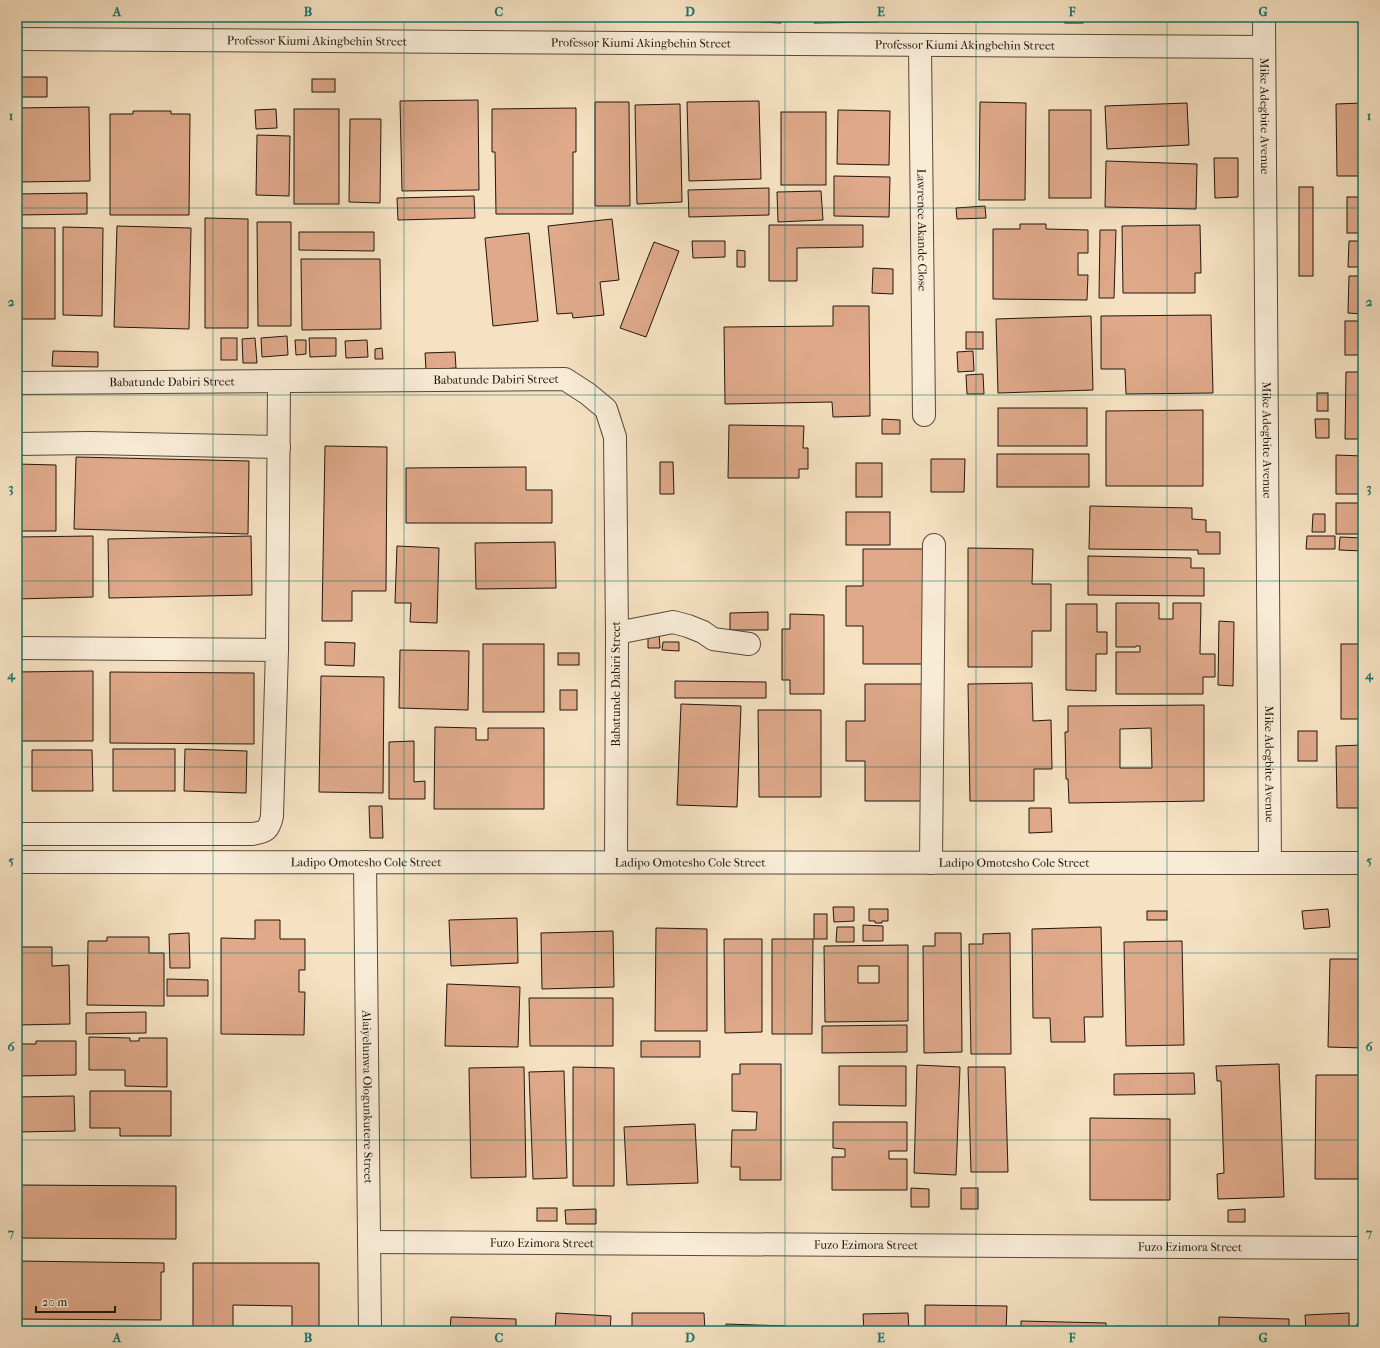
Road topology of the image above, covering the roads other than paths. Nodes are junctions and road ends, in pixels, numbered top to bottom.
1 (1264, 17) edge
2 (17, 39) edge
3 (920, 45) junction
4 (1264, 47) junction
5 (278, 381) junction
6 (17, 382) edge
7 (924, 415) dead end
8 (17, 444) edge
9 (278, 447) junction
10 (934, 546) dead end
11 (617, 632) junction
12 (749, 644) dead end
13 (17, 648) edge
14 (277, 650) junction
15 (17, 834) edge
16 (17, 862) edge
17 (365, 862) junction
18 (616, 862) junction
19 (931, 863) junction
20 (1270, 863) junction
21 (1363, 863) edge
22 (369, 1242) junction
23 (1363, 1248) edge
24 (370, 1331) edge

1 - 4 street, Mike Adegbite Avenue
2 - 3 street, Professor Kiumi Akingbehin Street
3 - 4 street, Professor Kiumi Akingbehin Street
3 - 7 street, Lawrence Akande Close
4 - 20 street, Mike Adegbite Avenue
5 - 6 street, Babatunde Dabiri Street
5 - 9 street
5 - 11 street, Babatunde Dabiri Street
8 - 9 street
9 - 14 street
10 - 19 street
11 - 12 street
11 - 18 street, Babatunde Dabiri Street
13 - 14 street
14 - 15 street
16 - 17 street, Ladipo Omotesho Cole Street
17 - 18 street, Ladipo Omotesho Cole Street
17 - 22 street, Alaiyelunwa Ologunkutere Street
18 - 19 street, Ladipo Omotesho Cole Street
19 - 20 street, Ladipo Omotesho Cole Street
20 - 21 street, Ladipo Omotesho Cole Street
22 - 23 street, Fuzo Ezimora Street
22 - 24 street, Alaiyelunwa Ologunkutere Street

